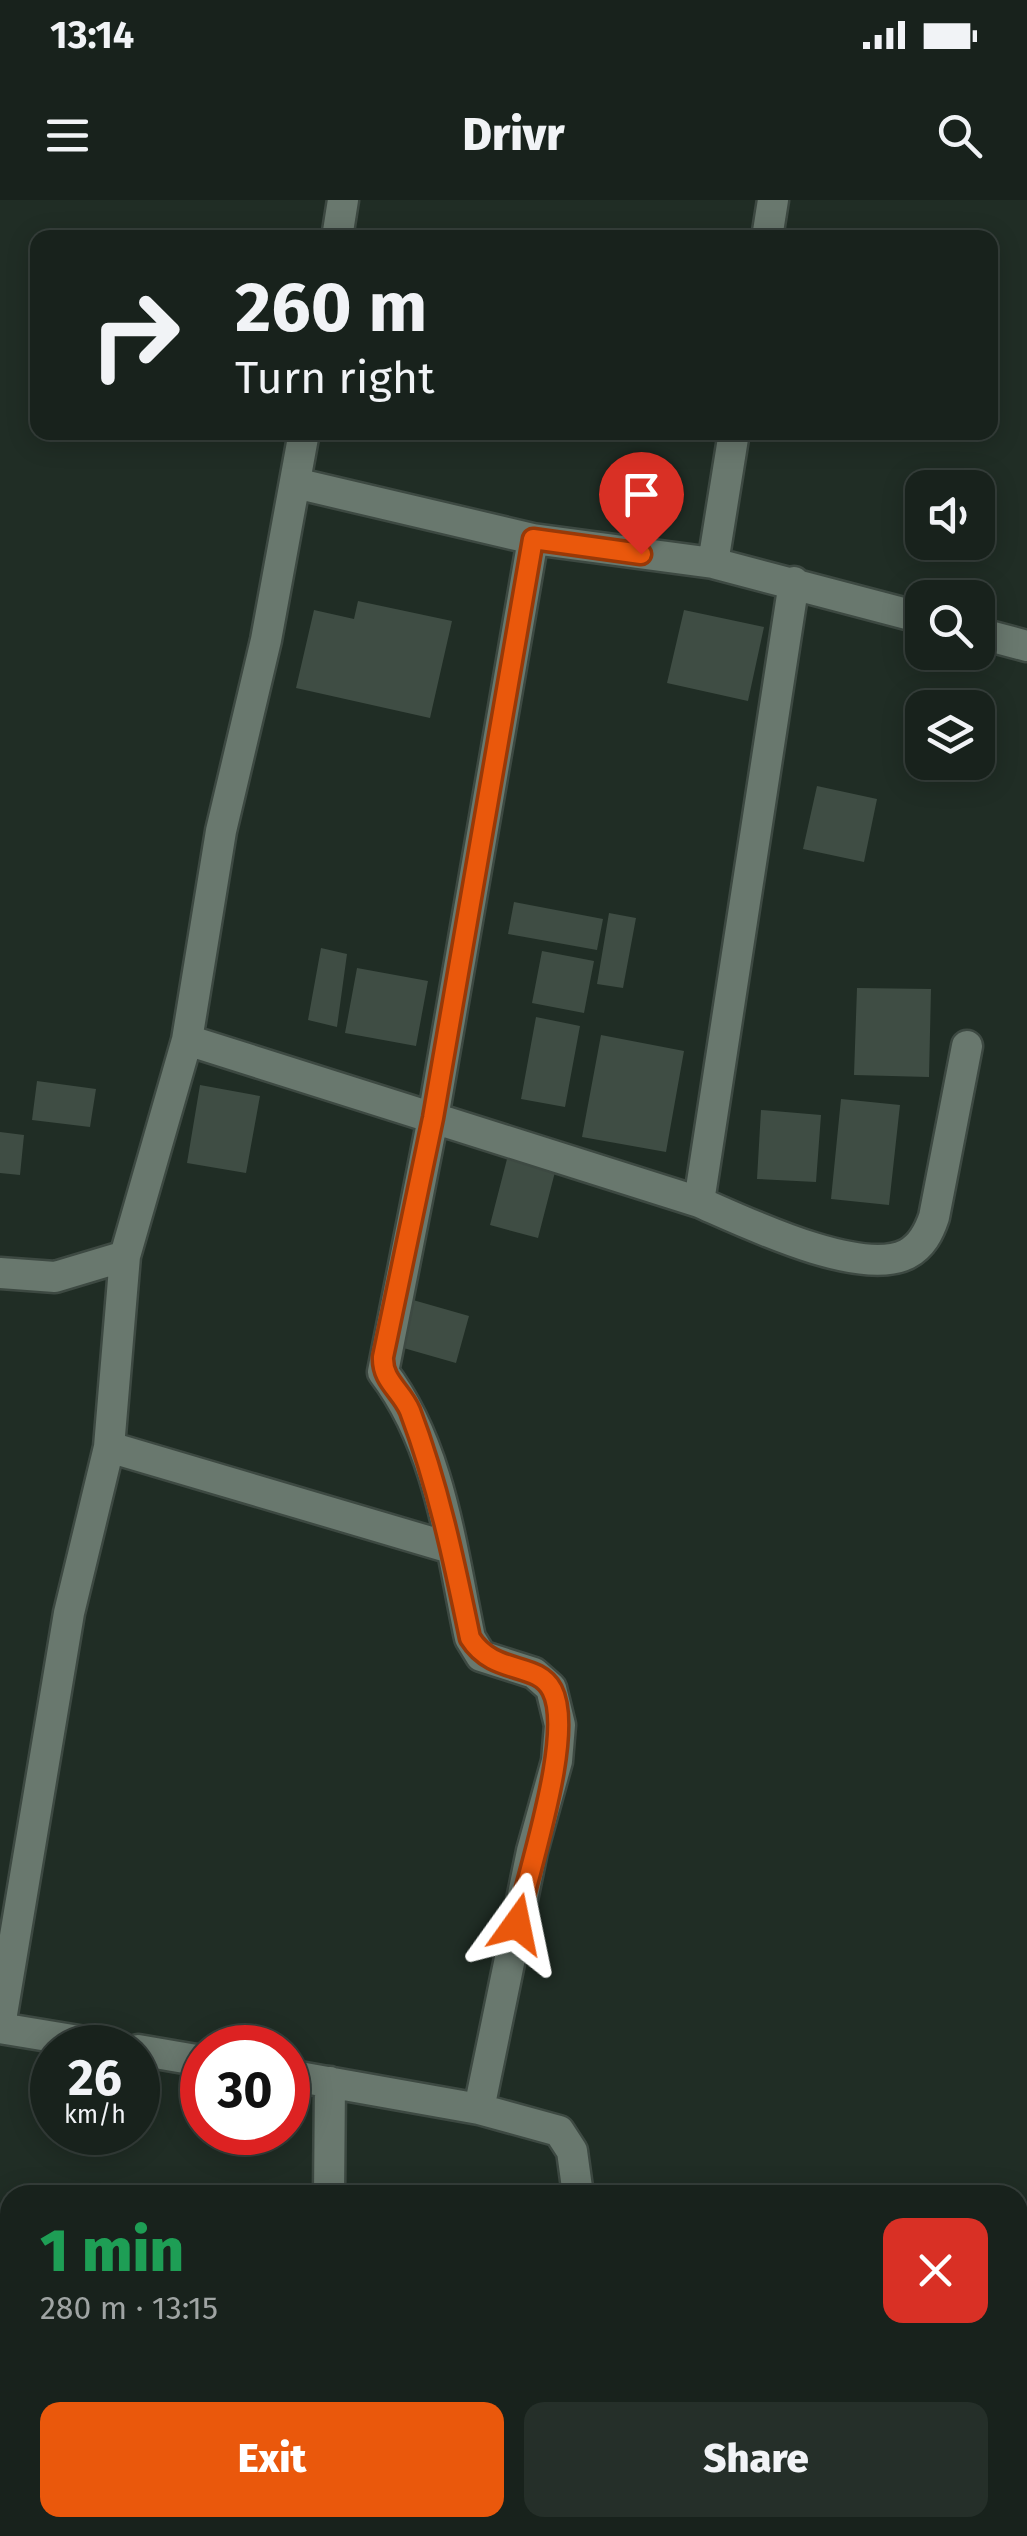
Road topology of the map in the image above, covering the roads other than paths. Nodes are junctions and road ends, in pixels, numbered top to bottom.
1 (344, 200) edge
2 (773, 200) edge
3 (338, 230) edge
4 (768, 230) edge
5 (303, 440) edge
6 (733, 440) edge
7 (295, 484) junction
8 (533, 539) junction
9 (713, 563) junction
10 (794, 582) junction
11 (905, 613) edge
12 (995, 638) edge
13 (1027, 646) edge
14 (187, 1040) junction
15 (966, 1046) dead end
16 (433, 1118) junction
17 (699, 1202) junction
18 (125, 1256) junction
19 (0, 1273) edge
20 (108, 1447) junction
21 (451, 1548) junction
22 (14, 1860) edge
23 (0, 2027) edge
24 (30, 2032) edge
25 (310, 2078) edge
26 (330, 2082) junction
27 (479, 2109) junction
28 (329, 2185) edge
29 (577, 2185) edge

1 - 3 street
2 - 4 street
5 - 7 street
6 - 9 street
7 - 8 street
7 - 14 street
8 - 9 street
8 - 16 street
9 - 10 street
10 - 11 street
10 - 17 street
12 - 13 street
14 - 16 street
14 - 18 street
15 - 17 street
16 - 17 street
16 - 21 street
18 - 19 street
18 - 20 street
20 - 21 street
20 - 22 street
21 - 27 street
22 - 23 street
23 - 24 street
25 - 26 street
26 - 27 street
26 - 28 street
27 - 29 street

